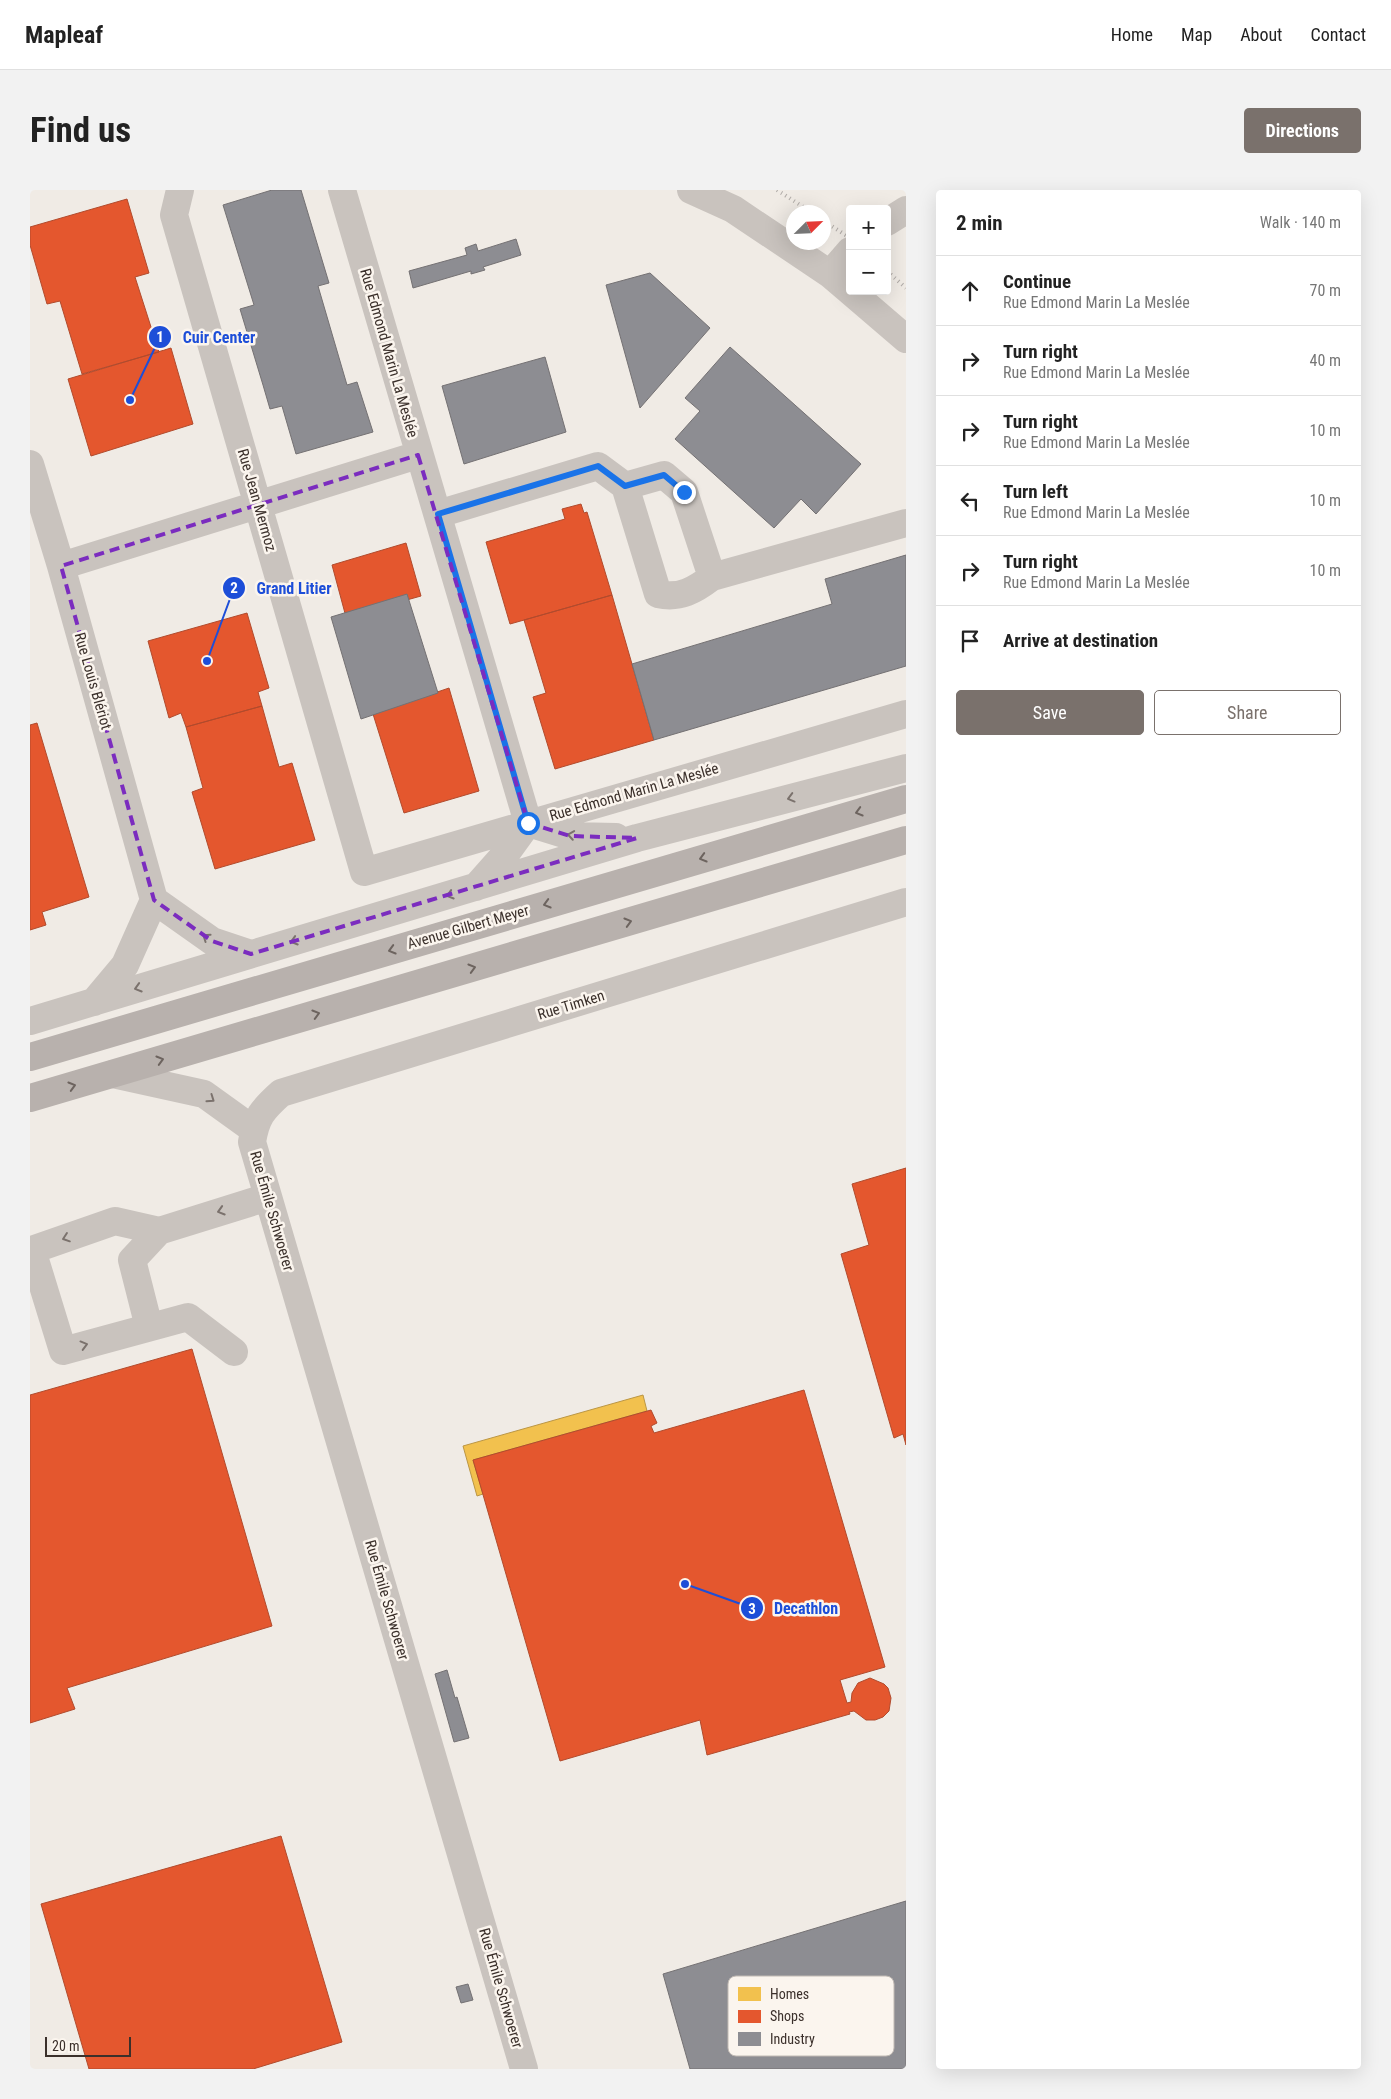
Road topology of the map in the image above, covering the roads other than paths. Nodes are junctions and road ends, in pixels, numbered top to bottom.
1 (342, 190) edge
2 (691, 190) edge
3 (177, 202) edge
4 (906, 210) edge
5 (891, 219) edge
6 (846, 270) edge
7 (843, 285) edge
8 (906, 339) edge
9 (418, 455) junction
10 (30, 464) edge
11 (625, 486) junction
12 (259, 505) junction
13 (438, 514) junction
14 (906, 523) edge
15 (61, 566) junction
16 (712, 577) junction
17 (906, 714) edge
18 (906, 768) edge
19 (906, 799) edge
20 (528, 823) junction
21 (637, 838) junction
22 (906, 840) edge
23 (476, 887) junction
24 (154, 900) junction
25 (906, 902) edge
26 (251, 954) junction
27 (94, 1002) junction
28 (30, 1020) edge
29 (30, 1057) edge
30 (113, 1074) junction
31 (30, 1098) edge
32 (254, 1130) junction
33 (268, 1197) junction
34 (158, 1230) junction
35 (149, 1327) junction
36 (234, 1352) dead end
37 (524, 2069) edge

1 - 9 street, Rue Edmond Marin La Meslée
2 - 7 street
3 - 12 street, Rue Jean Mermoz
4 - 5 street
6 - 7 street
7 - 8 street
9 - 12 street
9 - 13 street, Rue Edmond Marin La Meslée
10 - 15 street, Rue Louis Blériot
11 - 13 street
11 - 16 street
11 - 16 street
12 - 15 street
12 - 20 street, Rue Jean Mermoz
13 - 20 street, Rue Edmond Marin La Meslée
14 - 16 street
15 - 24 street, Rue Louis Blériot
17 - 20 street, Rue Edmond Marin La Meslée
18 -> 21 street
19 -> 29 main road, Avenue Gilbert Meyer
21 -> 20 street
20 - 23 street
21 - 23 street
30 -> 22 main road
23 -> 26 street
26 -> 24 street
24 - 27 street
25 - 32 street, Rue Timken
26 -> 27 street
27 - 28 street
31 -> 30 main road
30 -> 32 street
32 - 33 street, Rue Émile Schwoerer
33 -> 34 street
33 - 37 street, Rue Émile Schwoerer
34 - 35 street
34 -> 35 street
35 - 36 street

